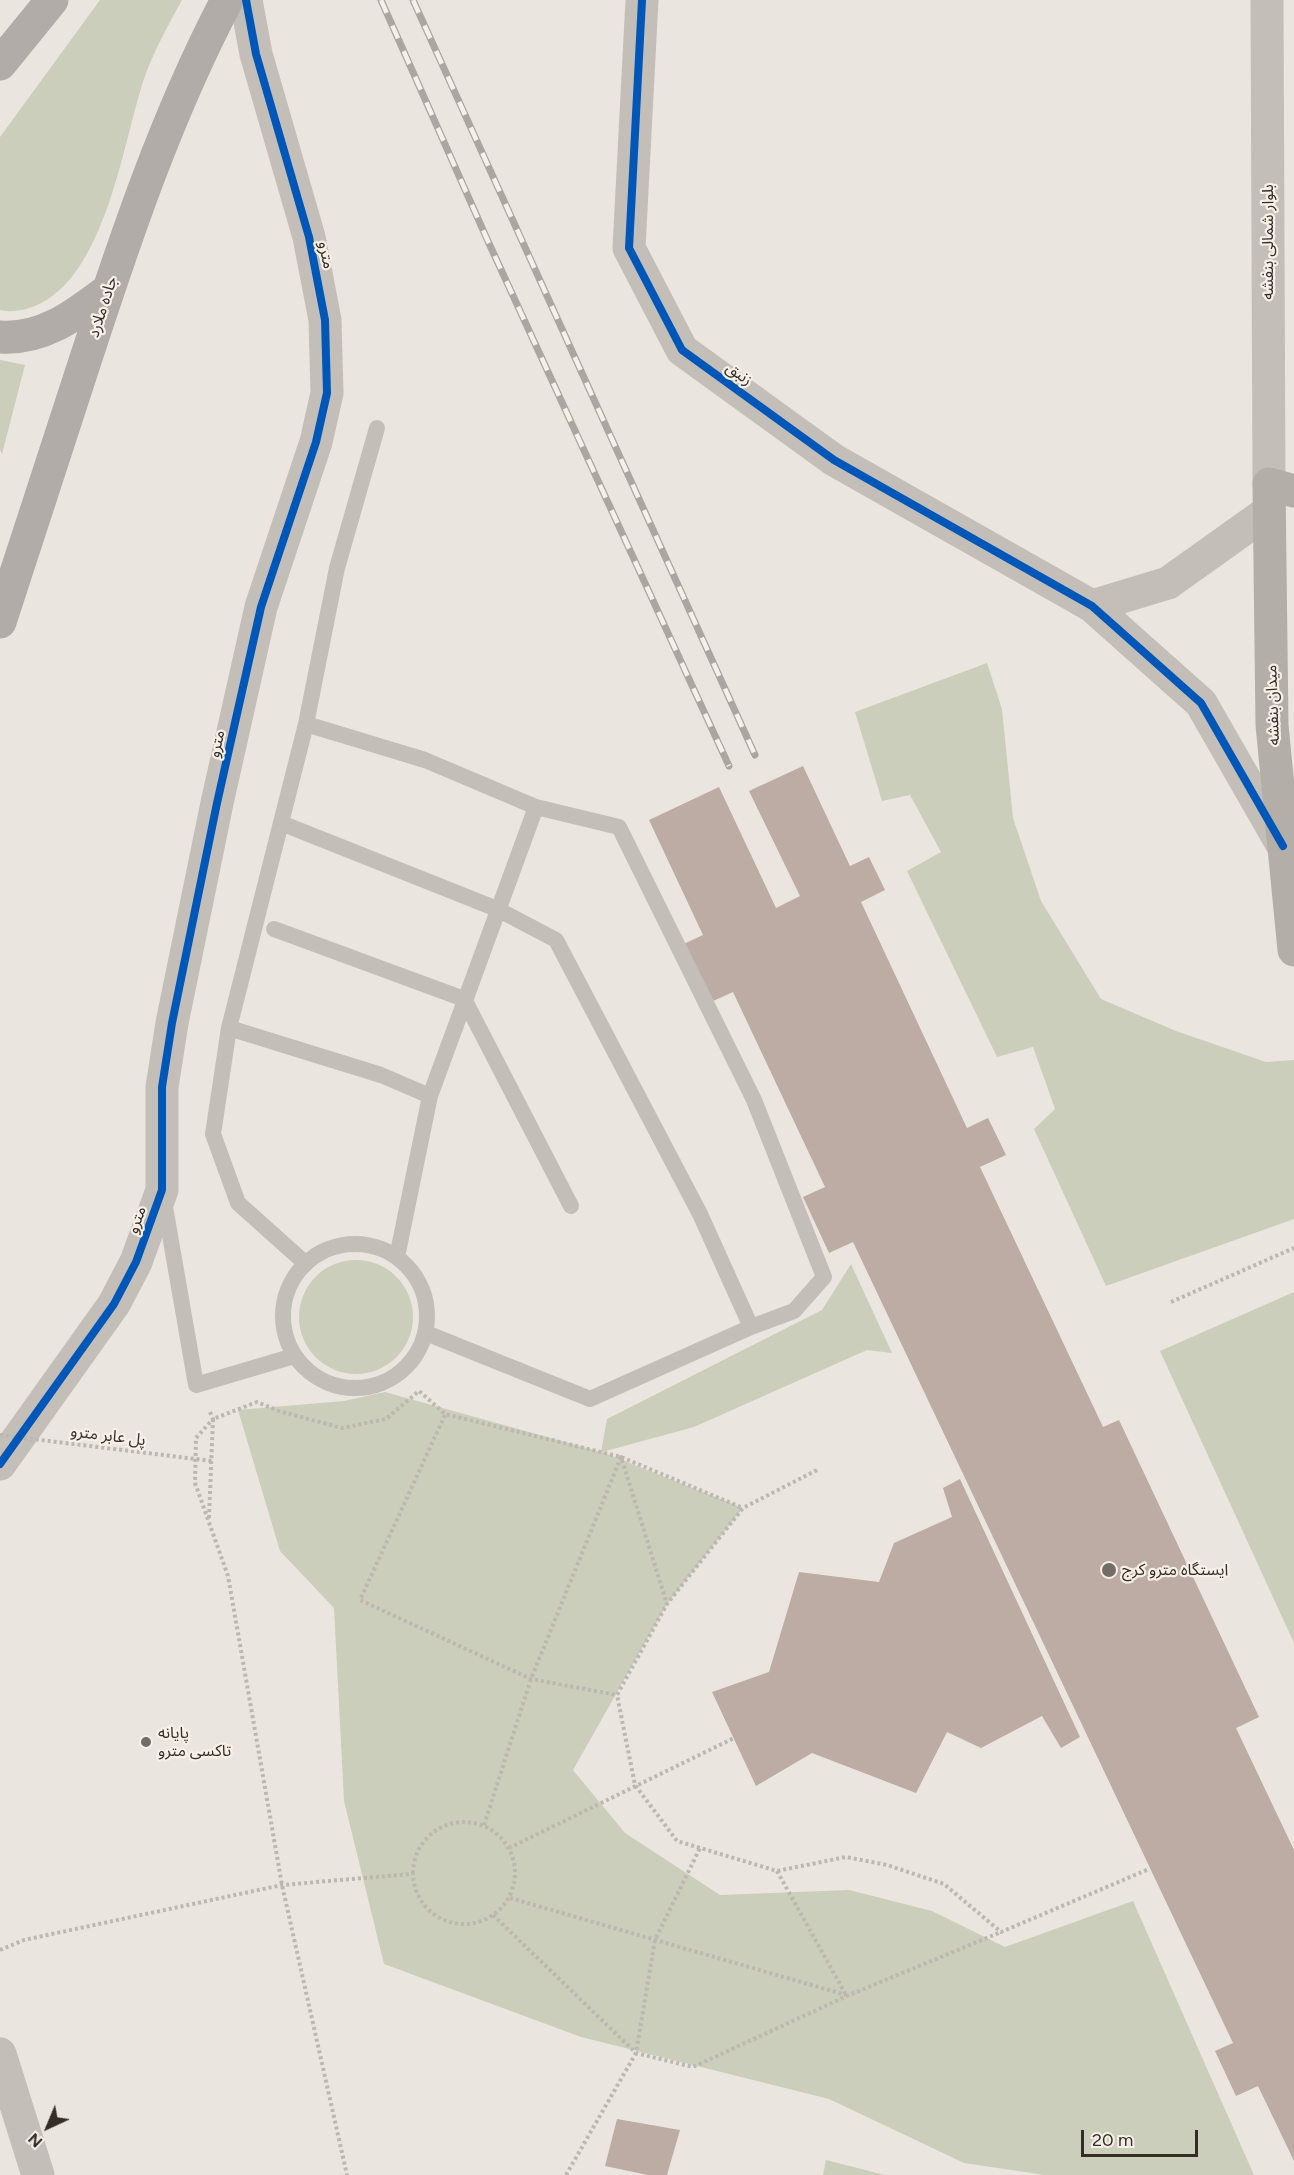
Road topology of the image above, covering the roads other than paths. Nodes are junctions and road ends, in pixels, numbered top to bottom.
1 (52, 0) edge
2 (227, 0) edge
3 (246, 0) edge
4 (642, 0) edge
5 (1267, 0) edge
6 (0, 64) edge
7 (108, 290) junction
8 (0, 337) edge
9 (377, 428) dead end
10 (1277, 495) edge
11 (1092, 606) junction
12 (0, 622) edge
13 (306, 724) junction
14 (536, 807) junction
15 (280, 823) junction
16 (1283, 846) junction
17 (497, 909) junction
18 (274, 929) dead end
19 (1294, 950) edge
20 (464, 999) junction
21 (229, 1028) junction
22 (430, 1096) junction
23 (162, 1190) junction
24 (571, 1206) dead end
25 (397, 1257) junction
26 (305, 1263) junction
27 (751, 1327) junction
28 (426, 1333) junction
29 (294, 1356) junction
30 (0, 1464) edge
31 (0, 2054) edge
32 (38, 2175) edge

1 - 6 main road
2 - 7 main road, جاده ملارد
3 - 23 street, مترو
4 - 11 street, زنبق
5 - 10 street, بلوار شمالی بنفشه
7 - 8 main road
7 - 12 main road, جاده ملارد
9 - 13 lane
10 - 11 street
10 - 16 main road, میدان بنفشه
11 - 16 street, زنبق
13 - 14 lane
13 - 15 lane
14 - 17 lane
14 - 27 lane
15 - 17 lane
15 - 21 lane
16 - 19 main road, میدان بنفشه
17 - 20 lane
17 - 27 lane
18 - 20 lane
20 - 22 lane
20 - 24 lane
21 - 22 lane
21 - 26 lane
22 - 25 lane
23 - 29 lane
23 - 30 street, مترو
25 - 26 lane
25 - 28 lane
26 - 29 lane
27 - 28 lane
28 - 29 lane
31 - 32 street

